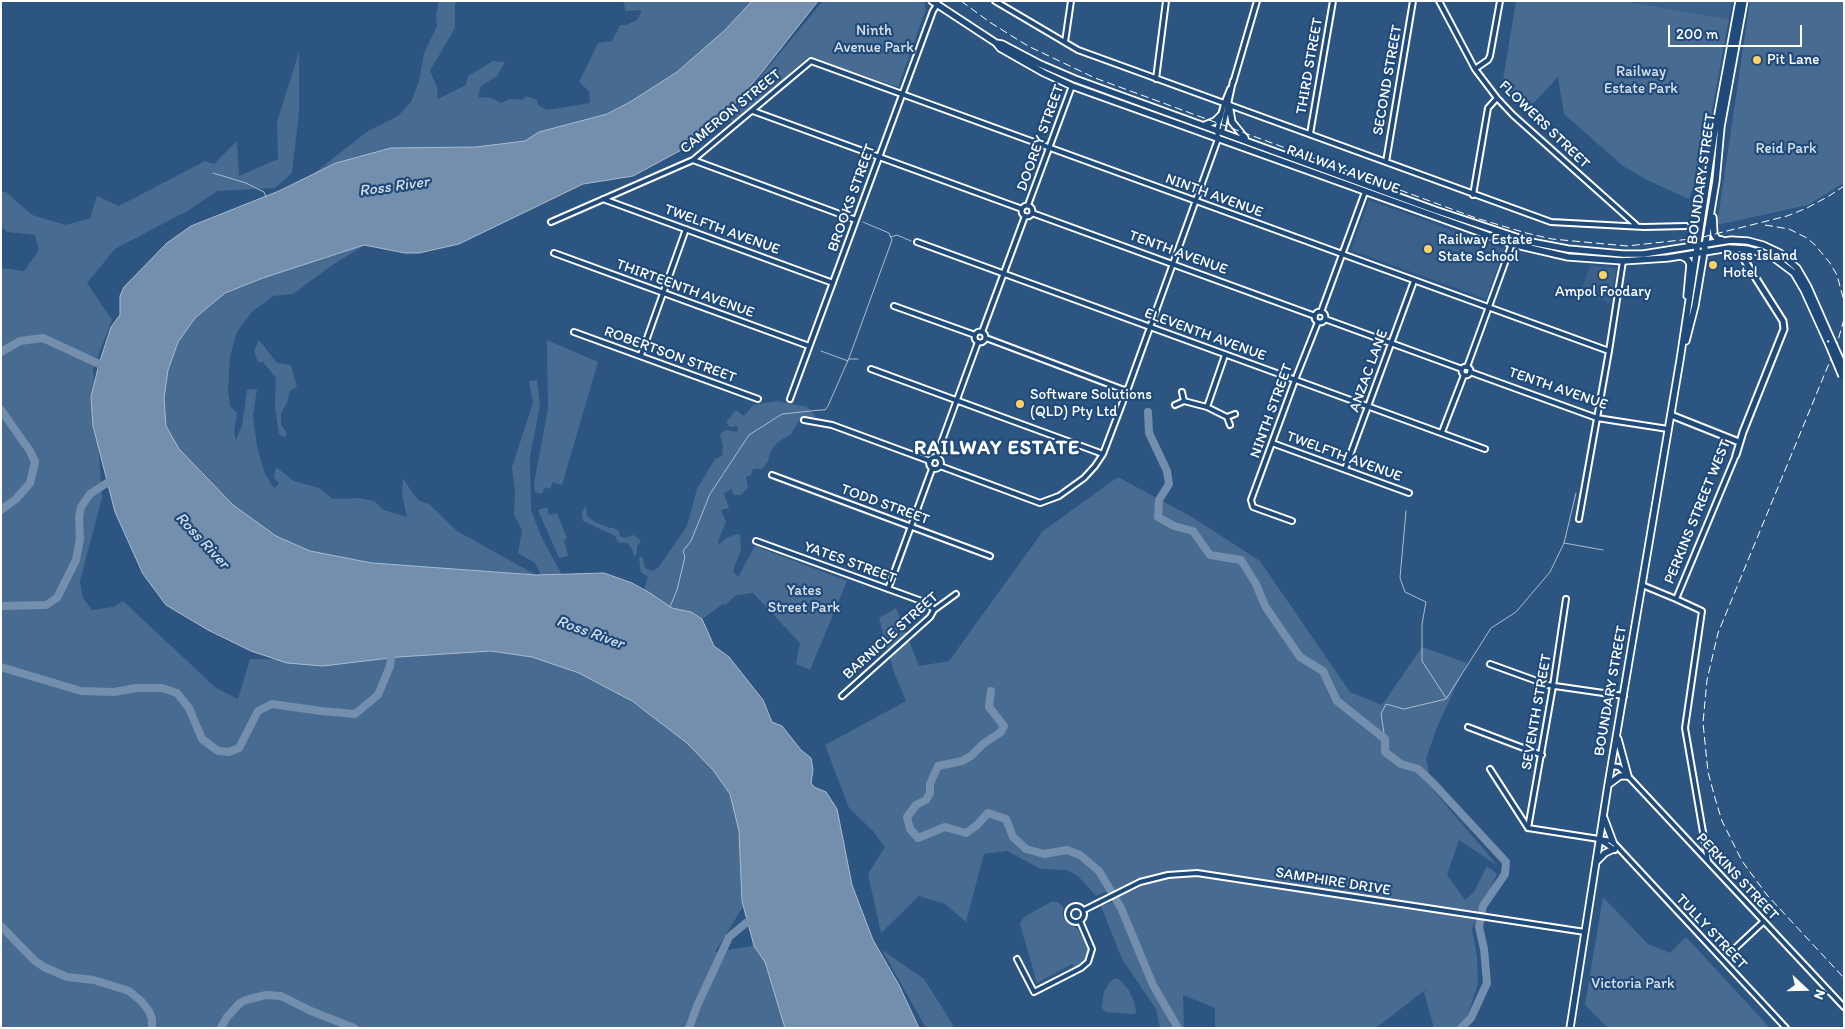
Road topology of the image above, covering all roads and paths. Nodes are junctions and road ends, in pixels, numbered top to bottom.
1 (932, 1) edge
2 (995, 1) edge
3 (1071, 1) edge
4 (1166, 1) edge
5 (1257, 1) edge
6 (1333, 1) edge
7 (1413, 1) edge
8 (1439, 1) edge
9 (1500, 1) edge
10 (1739, 1) edge
11 (1744, 1) edge
12 (937, 5) junction
13 (1065, 42) junction
14 (996, 43) junction
15 (811, 61) joint
16 (1476, 69) junction
17 (1075, 79) junction
18 (1156, 79) junction
19 (1072, 86) junction
20 (903, 93) junction
21 (1497, 98) junction
22 (1226, 104) junction
23 (753, 111) junction
24 (1221, 115) junction
25 (1205, 125) junction
26 (1220, 131) junction
27 (1310, 134) junction
28 (1218, 138) junction
29 (1249, 141) junction
30 (1050, 147) junction
31 (879, 157) junction
32 (693, 160) junction
33 (1386, 162) junction
34 (1715, 188) junction
35 (1365, 192) junction
36 (1473, 195) junction
37 (603, 199) junction
38 (1196, 201) junction
39 (1028, 206) junction
40 (1022, 209) junction
41 (1032, 213) junction
42 (1025, 216) junction
43 (856, 220) junction
44 (551, 222) dead end
45 (1636, 225) junction
46 (1686, 226) dead end
47 (686, 230) junction
48 (1514, 238) junction
49 (1727, 240) junction
50 (917, 242) dead end
51 (1705, 243) junction
52 (1512, 244) junction
53 (1698, 245) junction
54 (1704, 251) junction
55 (554, 253) dead end
56 (1697, 253) junction
57 (1342, 254) junction
58 (1681, 256) junction
59 (1623, 261) junction
60 (1745, 261) dead end
61 (1172, 264) junction
62 (1003, 274) junction
63 (1414, 281) junction
64 (833, 283) junction
65 (663, 294) junction
66 (894, 306) dead end
67 (1489, 308) junction
68 (1688, 308) junction
69 (1321, 312) junction
70 (1315, 316) junction
71 (1325, 319) junction
72 (1318, 322) junction
73 (1150, 327) junction
74 (574, 332) dead end
75 (982, 332) junction
76 (975, 335) junction
77 (986, 338) junction
78 (978, 342) junction
79 (1830, 342) junction
80 (1391, 344) junction
81 (809, 346) junction
82 (1609, 351) junction
83 (641, 355) junction
84 (1225, 355) junction
85 (1680, 360) junction
86 (1467, 367) junction
87 (1844, 368) edge
88 (871, 369) dead end
89 (1462, 370) junction
90 (1470, 372) junction
91 (1464, 375) junction
92 (1843, 378) edge
93 (1294, 380) junction
94 (1127, 391) junction
95 (1182, 392) dead end
96 (758, 399) dead end
97 (790, 399) dead end
98 (957, 400) junction
99 (1184, 402) junction
100 (1175, 404) dead end
101 (1369, 406) junction
102 (1207, 407) junction
103 (1234, 414) dead end
104 (1671, 415) junction
105 (1226, 417) junction
106 (1598, 418) junction
107 (804, 420) dead end
108 (1230, 425) dead end
109 (1668, 429) junction
110 (1442, 432) junction
111 (1740, 442) junction
112 (1272, 443) junction
113 (1485, 449) dead end
114 (1103, 454) junction
115 (1736, 455) joint
116 (936, 458) junction
117 (930, 461) junction
118 (940, 466) junction
119 (932, 468) junction
120 (1345, 469) junction
121 (772, 475) dead end
122 (1409, 493) dead end
123 (1579, 519) dead end
124 (1292, 521) dead end
125 (911, 526) junction
126 (756, 541) dead end
127 (990, 556) dead end
128 (1642, 585) junction
129 (888, 589) junction
130 (956, 594) dead end
131 (1566, 599) dead end
132 (1676, 599) junction
133 (934, 610) junction
134 (1490, 664) dead end
135 (1554, 686) junction
136 (842, 696) dead end
137 (1624, 696) junction
138 (1468, 727) dead end
139 (1618, 735) junction
140 (1542, 755) junction
141 (1611, 766) junction
142 (1490, 769) dead end
143 (1628, 776) junction
144 (1608, 785) junction
145 (1603, 816) junction
146 (1528, 828) junction
147 (1600, 840) junction
148 (1613, 842) junction
149 (1617, 850) junction
150 (1597, 861) junction
151 (1708, 861) junction
152 (1084, 910) junction
153 (1080, 921) junction
154 (1763, 922) junction
155 (1585, 932) junction
156 (1731, 952) dead end
157 (1017, 959) dead end
158 (1844, 1007) edge
159 (1570, 1028) edge
160 (1786, 1028) edge

1 - 12 main road, RAILWAY AVENUE
2 - 13 street, RAILWAY AVENUE
3 - 13 street
4 - 18 street
5 - 22 street
6 - 27 street, THIRD STREET
7 - 33 street, SECOND STREET
8 - 16 street, FLOWERS STREET
9 - 16 street
10 - 53 main road, BOUNDARY STREET
11 - 34 main road, BOUNDARY STREET
12 - 14 main road, RAILWAY AVENUE
12 - 20 street, BROOKS STREET
13 - 18 street, RAILWAY AVENUE
14 - 17 main road, RAILWAY AVENUE
14 - 19 main road, RAILWAY AVENUE
15 - 20 street, NINTH AVENUE
15 - 23 street, CAMERON STREET
16 - 21 street, FLOWERS STREET
17 - 19 street, DOOREY STREET
17 - 25 main road, RAILWAY AVENUE
18 - 22 street, RAILWAY AVENUE
19 - 28 main road, RAILWAY AVENUE
19 - 30 street, DOOREY STREET
20 - 30 street, NINTH AVENUE
20 - 31 street, BROOKS STREET
21 - 36 street
21 - 45 street, FLOWERS STREET
22 - 24 street
22 - 26 street
22 - 27 street, RAILWAY AVENUE
22 - 29 main road
23 - 31 street
23 - 32 street, CAMERON STREET
24 - 25 main road
24 - 26 street
25 - 26 main road, RAILWAY AVENUE
26 - 28 street
26 - 29 main road, RAILWAY AVENUE
27 - 33 street, RAILWAY AVENUE
28 - 35 main road, RAILWAY AVENUE
28 - 38 street
29 - 48 main road, RAILWAY AVENUE
30 - 38 street, NINTH AVENUE
30 - 39 street, DOOREY STREET
31 - 40 street
31 - 43 street, BROOKS STREET
32 - 37 street, CAMERON STREET
32 - 43 street
33 - 36 street, RAILWAY AVENUE
34 - 49 main road
34 - 51 main road, BOUNDARY STREET
35 - 52 main road, RAILWAY AVENUE
35 - 57 street
36 - 45 street, RAILWAY AVENUE
37 - 44 street, CAMERON STREET
37 - 47 street, TWELFTH AVENUE
38 - 57 street, NINTH AVENUE
38 - 61 street
39 - 40 street
39 - 41 street
40 - 42 street
41 - 42 street
41 - 61 street, TENTH AVENUE
42 - 62 street
43 - 64 street, BROOKS STREET
45 - 46 street, RAILWAY AVENUE
47 - 64 street, TWELFTH AVENUE
47 - 65 street
48 - 52 street
48 - 53 main road, RAILWAY AVENUE
49 - 51 main road, RAILWAY AVENUE
49 - 79 main road, RAILWAY AVENUE
50 - 62 street, ELEVENTH AVENUE
51 - 53 main road, RAILWAY AVENUE
51 - 54 main road, BOUNDARY STREET
52 - 59 main road, RAILWAY AVENUE
52 - 67 street
53 - 56 main road, BOUNDARY STREET
54 - 56 main road, RAILWAY AVENUE
54 - 79 main road, RAILWAY AVENUE
54 - 85 main road, BOUNDARY STREET
55 - 65 street, THIRTEENTH AVENUE
56 - 58 main road, RAILWAY AVENUE
56 - 68 main road, BOUNDARY STREET
57 - 63 street, NINTH AVENUE
57 - 69 street
58 - 59 main road, RAILWAY AVENUE
58 - 68 main road
59 - 82 street
60 - 111 street, PERKINS STREET WEST
61 - 70 street, TENTH AVENUE
61 - 73 street
62 - 73 street, ELEVENTH AVENUE
62 - 75 street
63 - 67 street, NINTH AVENUE
63 - 80 street, ANZAC LANE
64 - 81 street, BROOKS STREET
65 - 81 street, THIRTEENTH AVENUE
65 - 83 street
66 - 76 street
67 - 82 street, NINTH AVENUE
67 - 86 street
68 - 85 main road, BOUNDARY STREET
69 - 70 street
69 - 71 street
70 - 72 street
71 - 72 street
71 - 80 street
72 - 93 street, NINTH STREET
73 - 84 street, ELEVENTH AVENUE
73 - 94 street
74 - 83 street, ROBERTSON STREET
75 - 76 street
75 - 77 street
76 - 78 street
77 - 78 street
77 - 94 street
78 - 98 street
79 - 87 main road, bridge
79 - 92 main road, bridge
80 - 89 street
80 - 101 street, ANZAC LANE
81 - 97 street, BROOKS STREET
82 - 106 street
83 - 96 street, ROBERTSON STREET
84 - 93 street, ELEVENTH AVENUE
84 - 102 street
85 - 104 main road, BOUNDARY STREET
86 - 89 street
86 - 90 street
88 - 98 street
89 - 91 street
90 - 91 street
90 - 106 street, TENTH AVENUE
91 - 110 street
93 - 101 street, ELEVENTH AVENUE
93 - 112 street, NINTH STREET
94 - 114 street
95 - 99 street
98 - 114 street
98 - 116 street
99 - 100 street
99 - 102 street
101 - 110 street, ELEVENTH AVENUE
101 - 120 street, ANZAC LANE
102 - 105 street
103 - 105 street
104 - 109 main road, BOUNDARY STREET
104 - 111 street
105 - 108 street
106 - 109 street, TENTH AVENUE
106 - 123 street
107 - 117 street
109 - 128 main road, BOUNDARY STREET
110 - 113 street, ELEVENTH AVENUE
111 - 115 street, PERKINS STREET WEST
112 - 120 street, TWELFTH AVENUE
112 - 124 street, NINTH STREET
114 - 118 street
115 - 132 street, PERKINS STREET WEST
116 - 117 street
116 - 118 street
117 - 119 street
118 - 119 street
119 - 125 street
120 - 122 street, TWELFTH AVENUE
121 - 125 street, TODD STREET
125 - 127 street, TODD STREET
125 - 129 street
126 - 129 street, YATES STREET
128 - 132 street
128 - 137 main road, BOUNDARY STREET
129 - 133 street, YATES STREET
130 - 133 street, BARNICLE STREET
131 - 135 street, SEVENTH STREET
132 - 151 street, PERKINS STREET WEST
133 - 136 street, BARNICLE STREET
134 - 135 street
135 - 137 street
135 - 140 street, SEVENTH STREET
137 - 139 main road, BOUNDARY STREET
138 - 140 street
139 - 141 main road, BOUNDARY STREET
139 - 143 main road
140 - 146 street, SEVENTH STREET
141 - 143 street, PERKINS STREET
141 - 144 main road, BOUNDARY STREET
142 - 146 street
143 - 144 main road
143 - 151 street, PERKINS STREET
144 - 145 main road, BOUNDARY STREET
145 - 147 main road, BOUNDARY STREET
145 - 148 main road
146 - 147 street
147 - 148 street
147 - 149 street, TULLY STREET
147 - 150 main road, BOUNDARY STREET
148 - 149 street, TULLY STREET
149 - 150 main road
149 - 160 street, TULLY STREET
150 - 155 main road, BOUNDARY STREET
151 - 154 street, PERKINS STREET
152 - 153 street
152 - 153 street
152 - 155 street, SAMPHIRE DRIVE
153 - 157 street
154 - 156 street
154 - 158 street, PERKINS STREET
155 - 159 main road, BOUNDARY STREET

